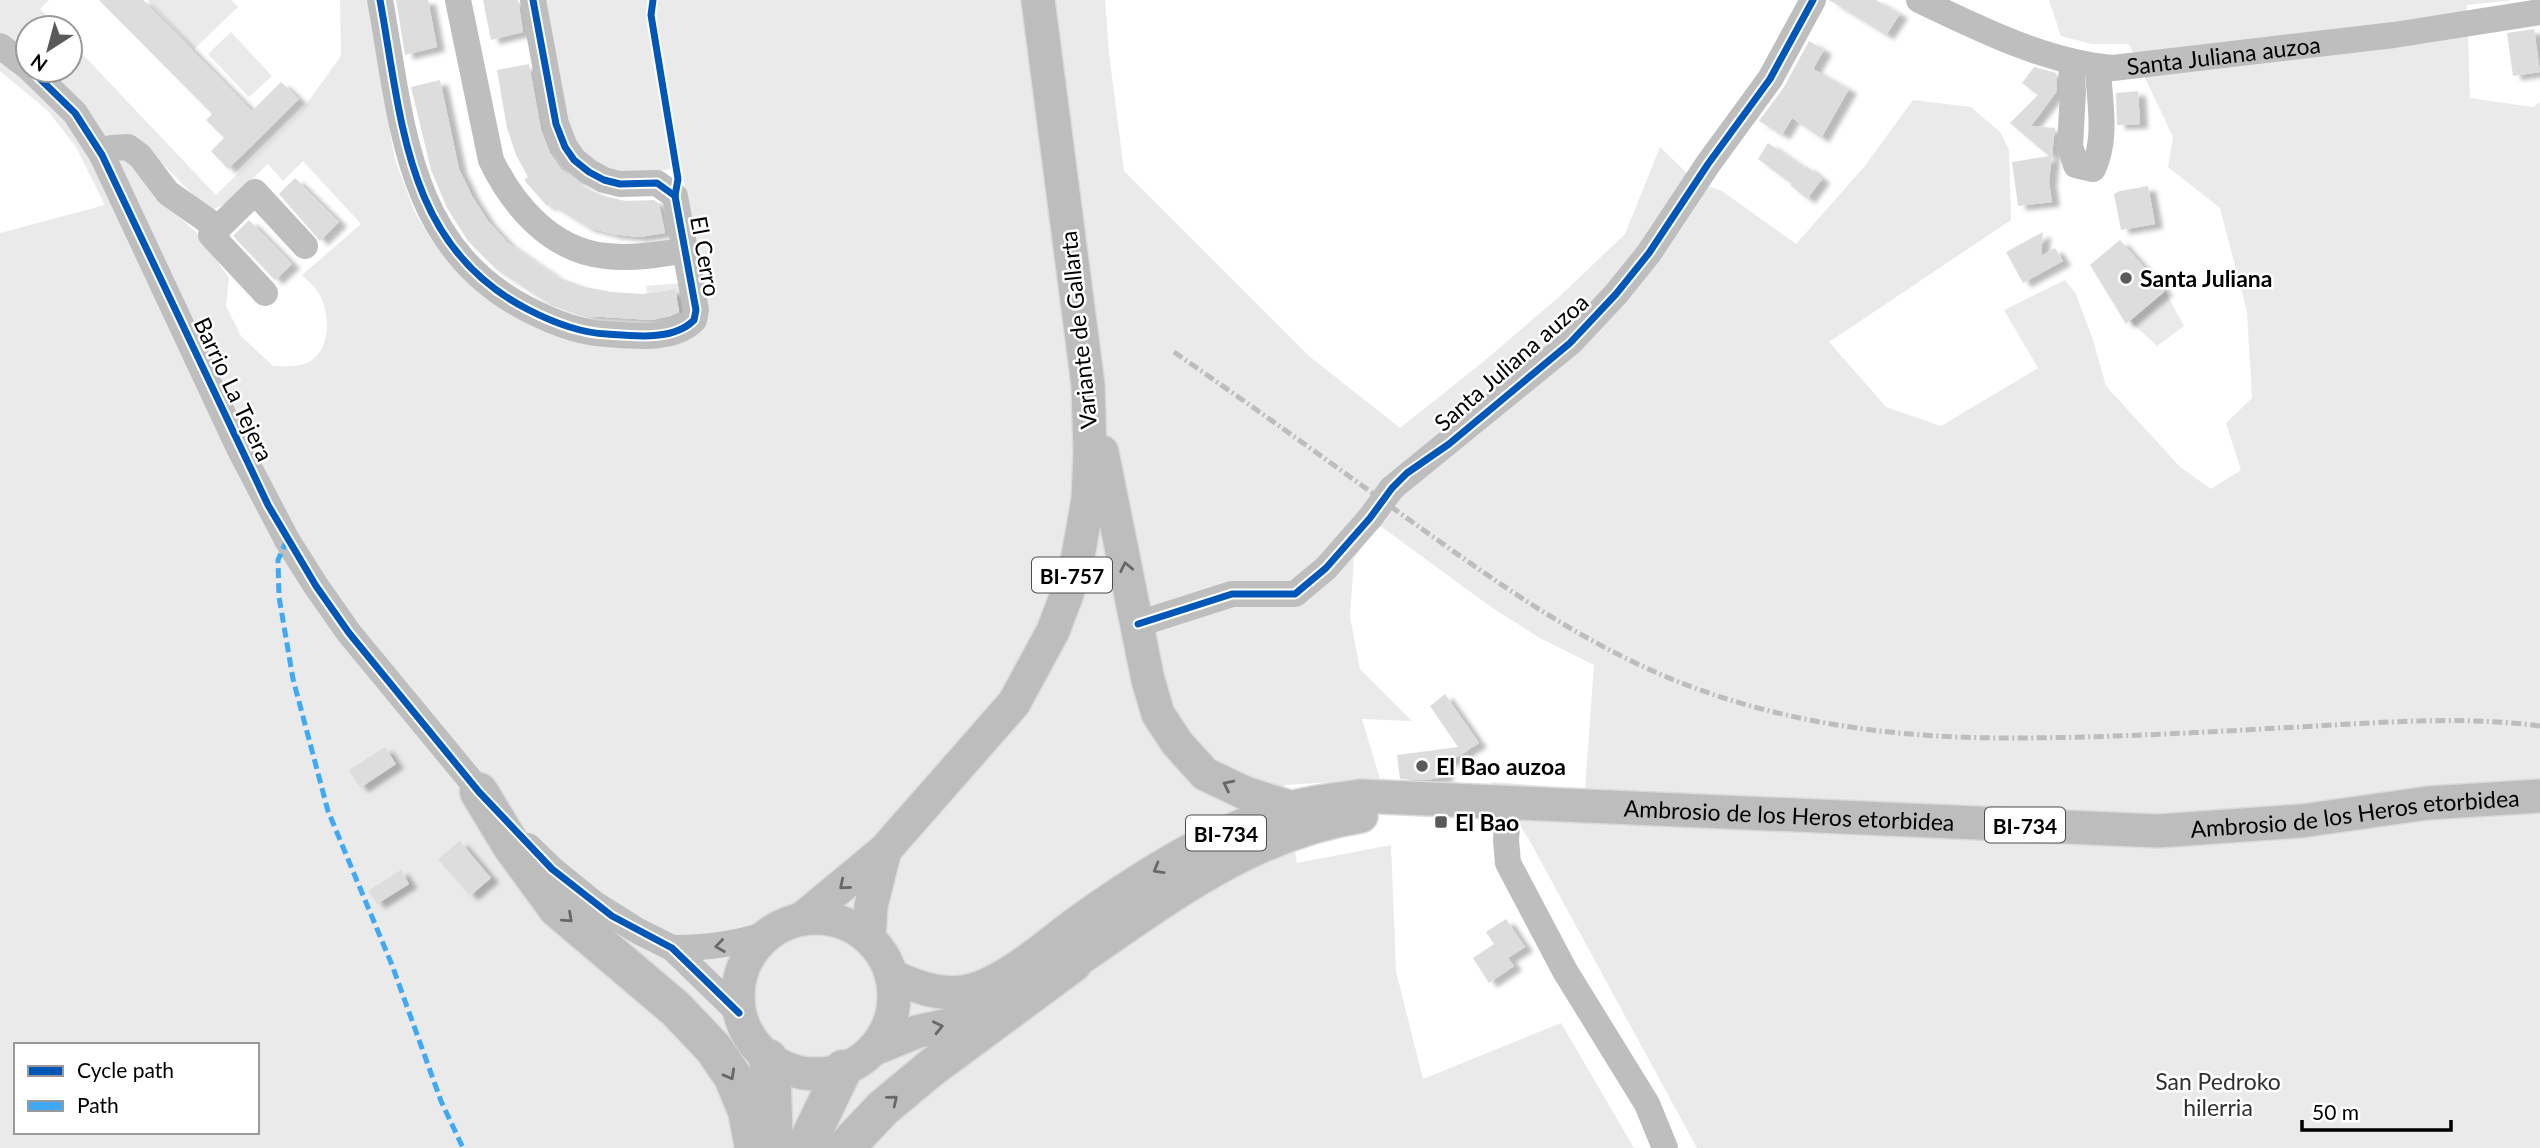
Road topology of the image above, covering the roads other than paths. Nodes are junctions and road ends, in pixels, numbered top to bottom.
1 (380, 0) edge
2 (458, 0) edge
3 (533, 0) edge
4 (1038, 0) edge
5 (1813, 0) edge
6 (1919, 0) edge
7 (2540, 12) edge
8 (0, 46) edge
9 (14, 57) edge
10 (2071, 62) junction
11 (2098, 67) junction
12 (45, 84) edge
13 (102, 155) junction
14 (218, 228) junction
15 (305, 246) dead end
16 (686, 250) junction
17 (265, 293) dead end
18 (1088, 385) junction
19 (1138, 624) junction
20 (479, 792) junction
21 (2540, 796) edge
22 (1456, 801) junction
23 (1509, 802) junction
24 (1292, 807) junction
25 (885, 850) junction
26 (803, 918) junction
27 (766, 934) junction
28 (870, 938) junction
29 (672, 948) junction
30 (1073, 963) junction
31 (892, 976) junction
32 (739, 1013) junction
33 (768, 1058) junction
34 (858, 1059) junction
35 (754, 1148) edge
36 (774, 1148) edge
37 (805, 1148) edge
38 (845, 1148) edge
39 (1665, 1148) edge

1 - 16 street, El Cerro
2 - 16 street, El Cerro
3 - 16 street, El Cerro
4 - 18 main road, Variante de Gallarta / BI-757
5 - 19 street, Santa Juliana auzoa, bridge
6 - 10 street, Santa Juliana auzoa
7 - 11 street, Santa Juliana auzoa
8 - 9 street, Barrio La Tejera
10 - 11 street, Santa Juliana auzoa
10 - 11 street
12 - 13 street, Barrio La Tejera
13 - 14 street
13 - 20 street, Barrio La Tejera
14 - 15 street
14 - 17 street
19 -> 18 main road
18 - 25 main road, Variante de Gallarta / BI-757
24 -> 19 main road
20 - 29 street, Barrio La Tejera
20 -> 35 highway
21 - 23 main road, Ambrosio de los Heros etorbidea / BI-734
22 - 23 main road, Ambrosio de los Heros etorbidea / BI-734
22 - 24 main road, BI-734
22 - 30 main road, BI-734
23 - 39 street
24 -> 31 main road, BI-734
25 -> 26 main road, Variante de Gallarta / BI-757
25 - 28 main road, Variante de Gallarta / BI-757
26 - 27 main road
26 - 28 main road
27 -> 29 street
27 - 32 main road
28 - 31 main road
29 - 32 street
34 -> 30 main road, BI-734
38 -> 30 highway
31 - 34 main road
32 - 33 main road
33 - 34 main road
33 - 36 highway
34 - 37 highway

